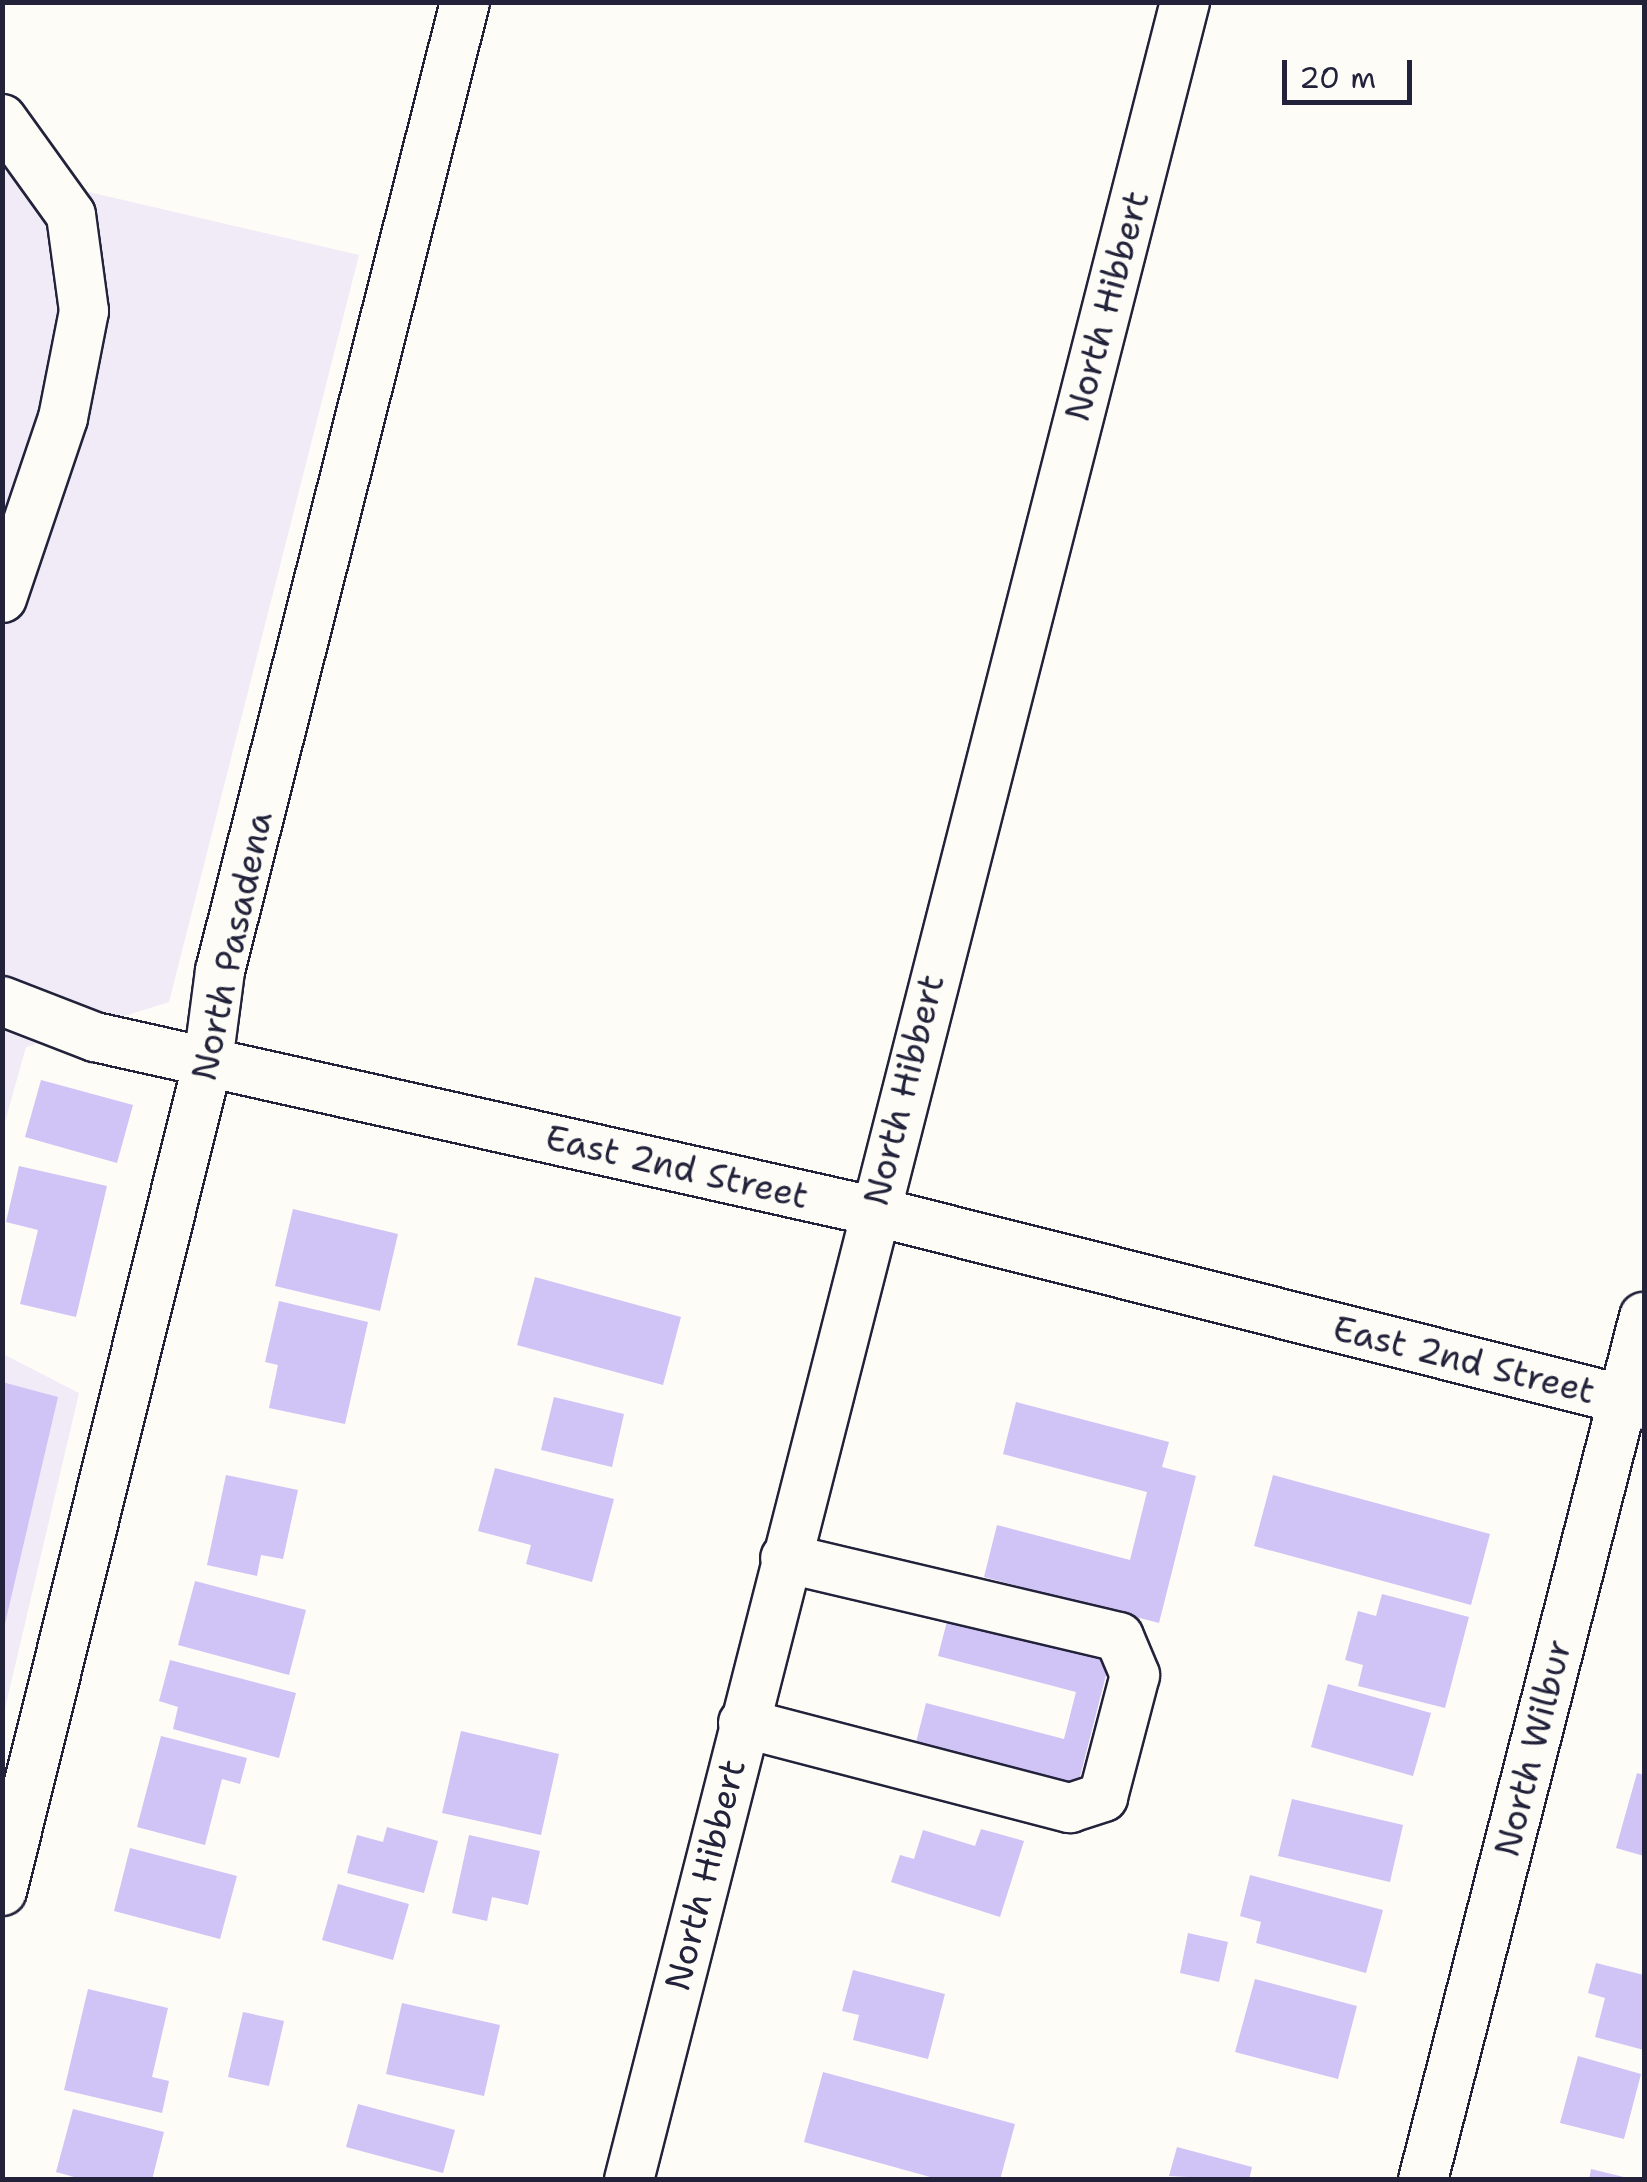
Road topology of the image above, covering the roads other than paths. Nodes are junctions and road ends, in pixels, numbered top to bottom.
1 (465, 2) edge
2 (1186, 2) edge
3 (2, 118) edge
4 (2, 598) edge
5 (2, 1000) edge
6 (208, 1062) junction
7 (873, 1211) junction
8 (1644, 1317) edge
9 (1634, 1402) edge
10 (785, 1558) junction
11 (744, 1723) junction
12 (2, 1891) edge
13 (629, 2180) edge
14 (1423, 2180) edge

1 - 6 street, North Pasadena
2 - 7 street, North Hibbert
3 - 4 street
5 - 6 street, East 2nd Street
6 - 7 street, East 2nd Street
6 - 12 street, North Pasadena
7 - 9 street, East 2nd Street
7 - 10 street, North Hibbert
8 - 9 street, North Wilbur
9 - 14 street, North Wilbur
10 - 11 street, North Hibbert
10 - 11 street
11 - 13 street, North Hibbert

